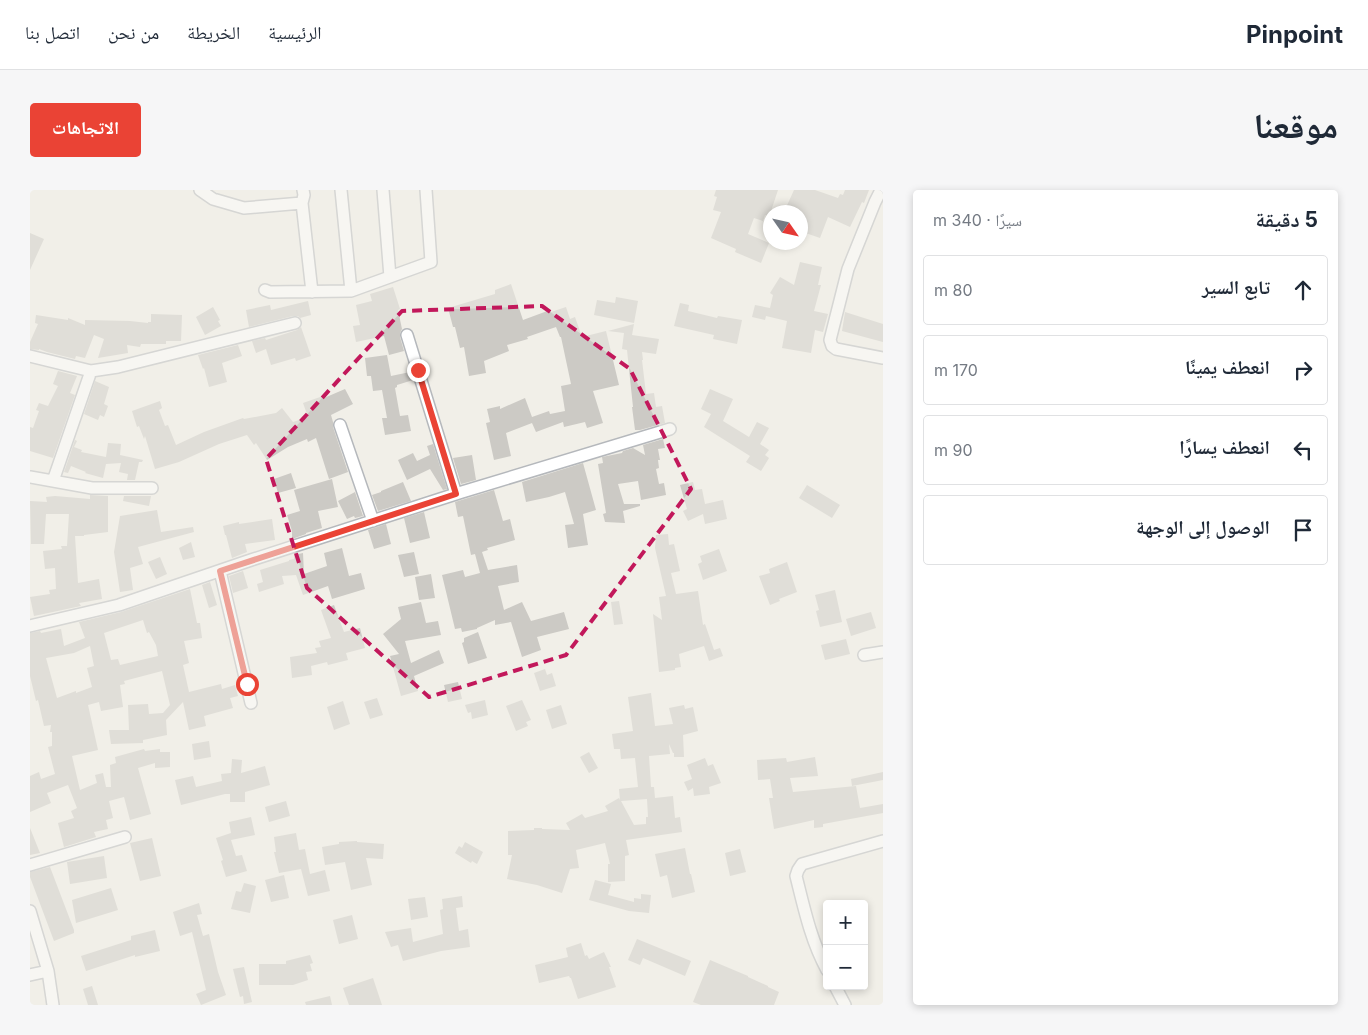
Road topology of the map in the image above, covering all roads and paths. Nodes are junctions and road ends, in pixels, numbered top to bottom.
1 (200, 190) edge
2 (303, 190) edge
3 (341, 190) edge
4 (383, 190) edge
5 (426, 190) edge
6 (881, 190) edge
7 (302, 203) junction
8 (390, 277) junction
9 (266, 290) dead end
10 (312, 292) junction
11 (351, 292) junction
12 (295, 323) dead end
13 (407, 335) dead end
14 (30, 356) edge
15 (883, 358) edge
16 (91, 371) junction
17 (340, 425) dead end
18 (670, 429) dead end
19 (30, 477) edge
20 (52, 481) junction
21 (152, 488) dead end
22 (456, 494) junction
23 (373, 521) junction
24 (220, 571) junction
25 (30, 626) edge
26 (883, 652) edge
27 (864, 655) dead end
28 (251, 703) dead end
29 (125, 837) dead end
30 (883, 841) edge
31 (30, 865) edge
32 (30, 911) edge
33 (823, 961) edge
34 (48, 971) junction
35 (30, 976) edge
36 (837, 990) edge
37 (53, 1005) edge
38 (845, 1005) edge

1 - 7 street
2 - 7 street
3 - 11 street
4 - 8 street
5 - 8 street
6 - 15 street
7 - 10 street
8 - 11 street
9 - 10 street
10 - 11 street
12 - 16 street
13 - 22 street
14 - 16 street
16 - 20 street
17 - 23 street
18 - 22 street
19 - 20 street
20 - 21 street
22 - 23 street
23 - 24 street
24 - 25 street
24 - 28 street
26 - 27 street
29 - 31 street
30 - 33 street
32 - 34 street
34 - 35 street
34 - 37 street
36 - 38 street

